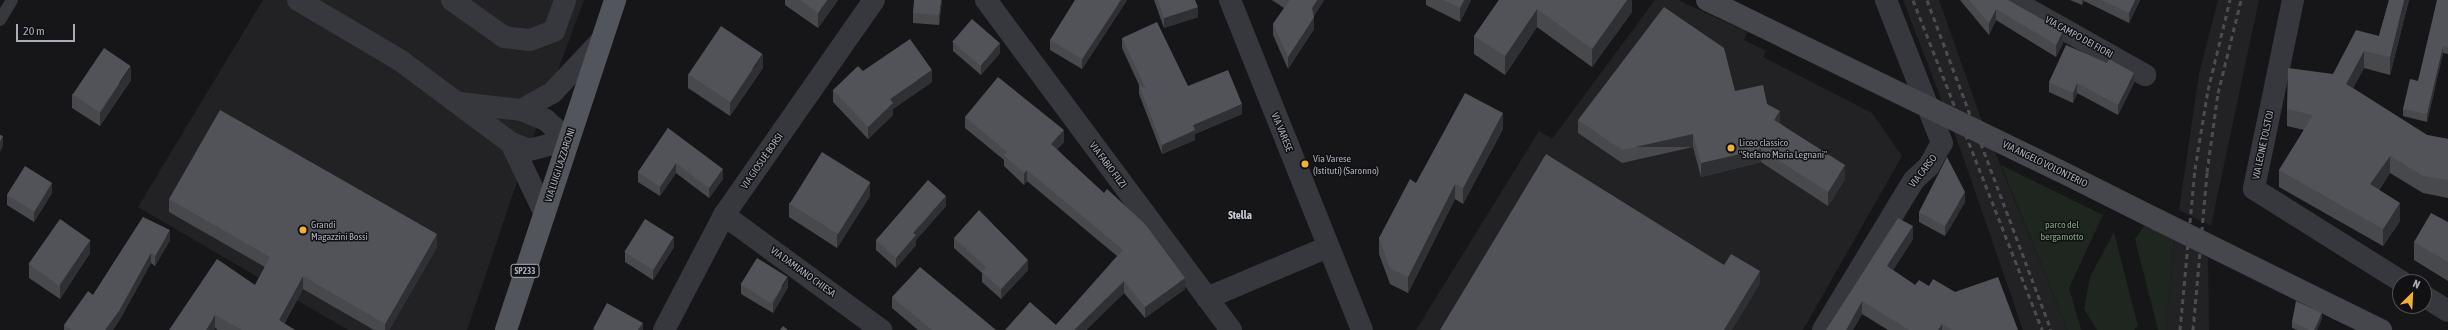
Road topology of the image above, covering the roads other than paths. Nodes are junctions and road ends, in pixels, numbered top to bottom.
1 (12, 0) edge
2 (298, 0) edge
3 (452, 0) edge
4 (565, 0) edge
5 (615, 0) edge
6 (874, 0) edge
7 (986, 0) edge
8 (1230, 0) edge
9 (1886, 0) edge
10 (2012, 0) edge
11 (2293, 0) edge
12 (1714, 3) edge
13 (0, 20) edge
14 (602, 40) junction
15 (2146, 75) dead end
16 (459, 102) junction
17 (520, 110) junction
18 (568, 140) junction
19 (511, 143) junction
20 (544, 212) junction
21 (724, 215) junction
22 (1328, 247) junction
23 (2392, 276) edge
24 (1207, 298) junction
25 (2432, 301) edge
26 (2448, 311) edge
27 (506, 330) edge
28 (664, 330) edge
29 (881, 330) edge
30 (1231, 330) edge
31 (1362, 330) edge
32 (1823, 330) edge
33 (2381, 330) edge

1 - 13 lane
2 - 16 street
3 - 4 street
5 - 14 main road, VIA LUIGI LAZZARONI / SP233
6 - 21 street, VIA GIOSUÈ BORSI
7 - 24 street, VIA FABIO FILZI
8 - 22 street, VIA VARESE
9 - 32 street, VIA CARSO
10 - 15 street, VIA CAMPO DEI FIORI
11 - 23 street, VIA LEONE TOLSTOJ
12 - 33 street, VIA ANGELO VOLONTERIO, bridge
14 - 17 street
14 - 18 main road, VIA LUIGI LAZZARONI / SP233
16 - 17 street
16 - 19 street
17 - 18 street
18 - 19 street
18 - 20 main road, VIA LUIGI LAZZARONI / SP233
19 - 20 street
20 - 27 main road, VIA LUIGI LAZZARONI / SP233
21 - 28 street, VIA GIOSUÈ BORSI
21 - 29 street, VIA DAMIANO CHIESA
22 - 24 street
22 - 31 street, VIA VARESE
24 - 30 street, VIA FABIO FILZI
25 - 26 street

